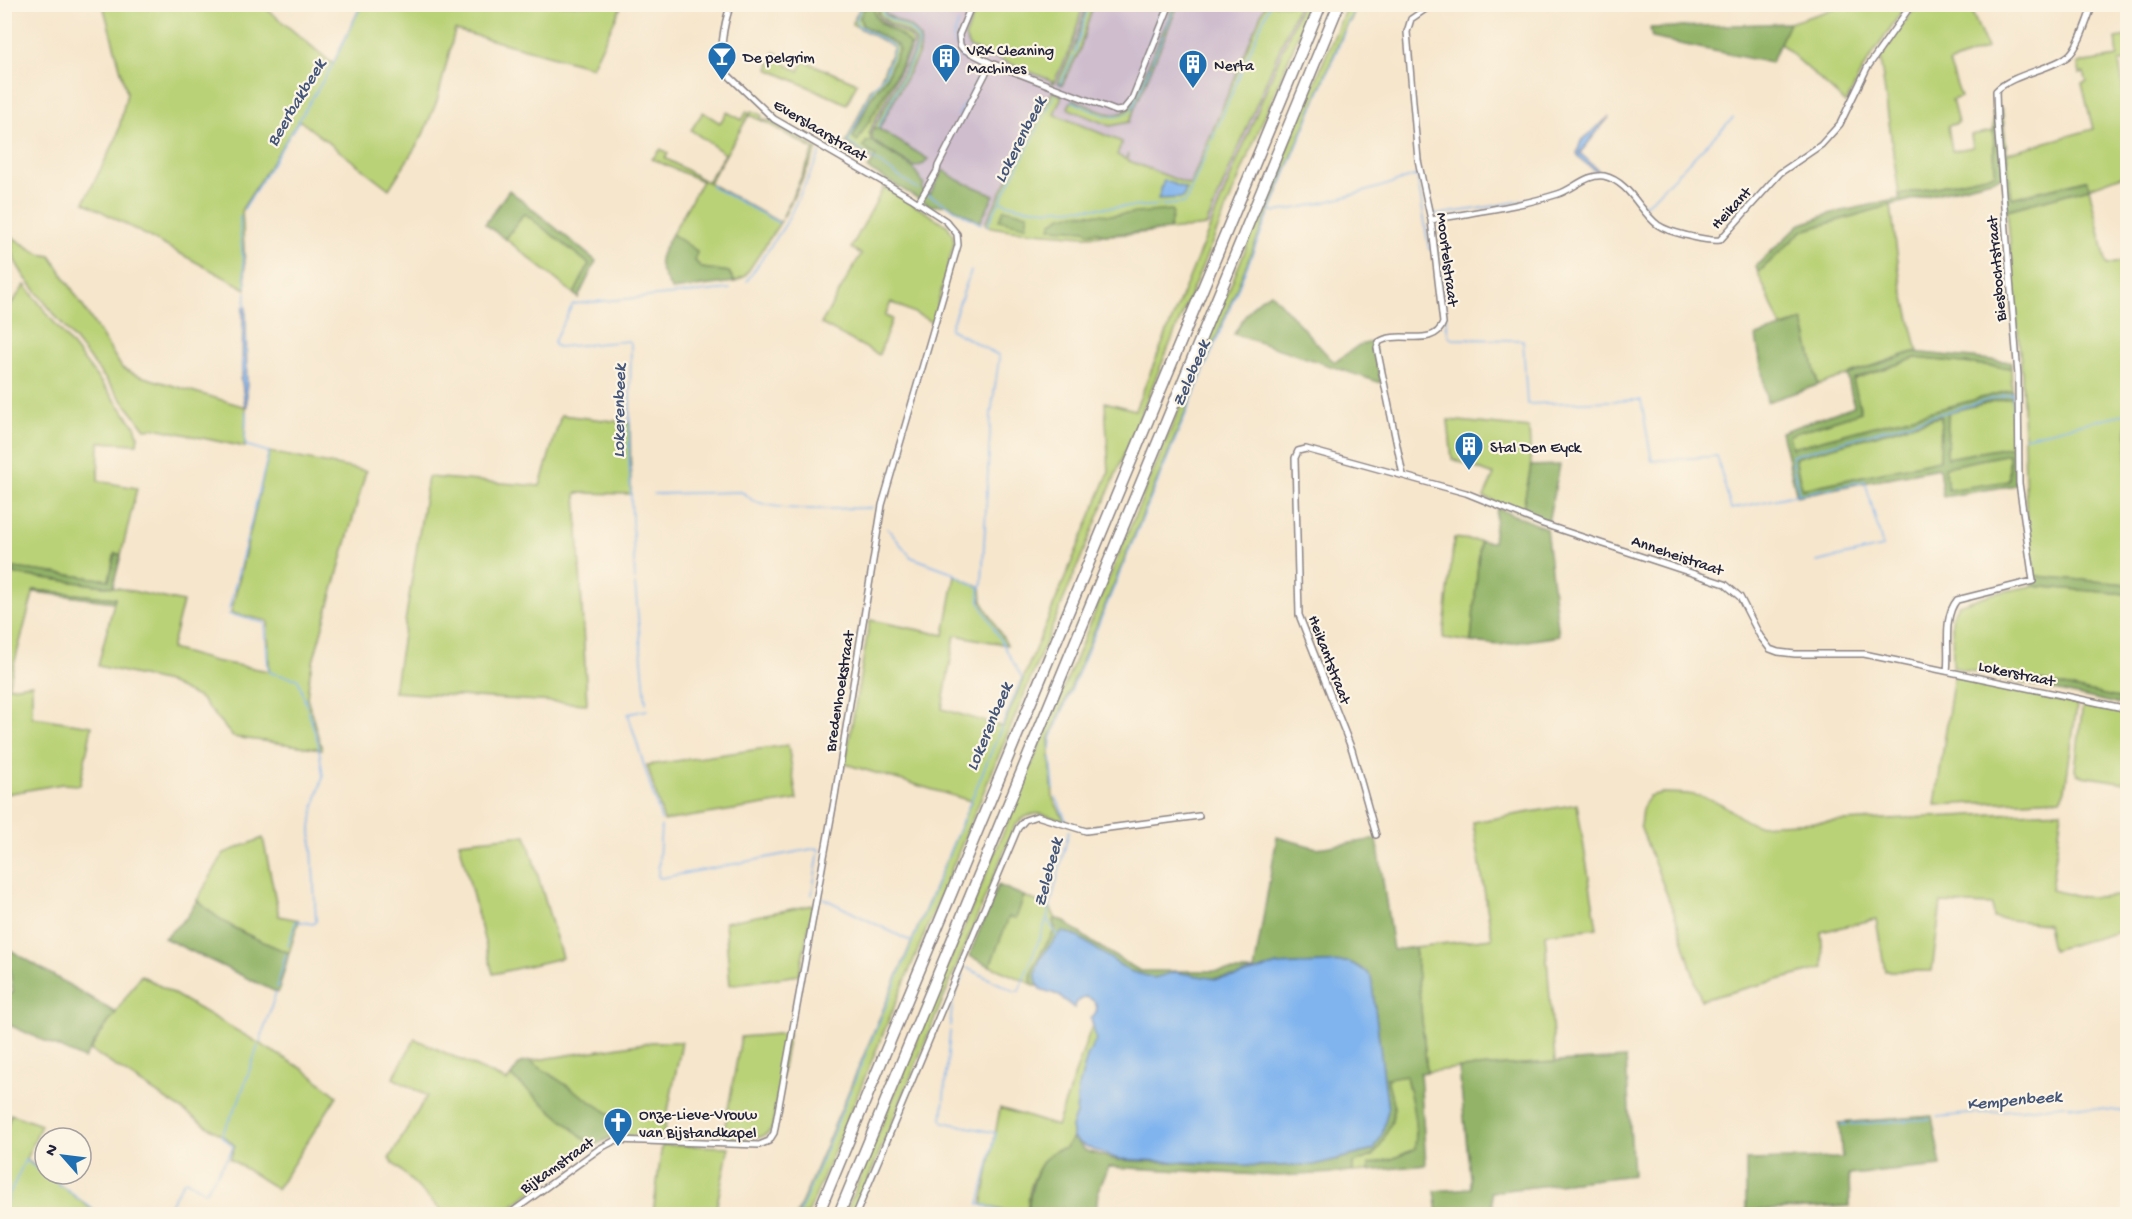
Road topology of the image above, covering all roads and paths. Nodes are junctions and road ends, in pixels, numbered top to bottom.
1 (731, 4) edge
2 (972, 4) edge
3 (1170, 4) edge
4 (1321, 4) edge
5 (1339, 4) edge
6 (1434, 4) edge
7 (1912, 4) edge
8 (2093, 4) edge
9 (991, 63) junction
10 (918, 203) junction
11 (1431, 220) junction
12 (958, 245) joint
13 (1298, 451) joint
14 (1402, 475) junction
15 (1947, 671) junction
16 (2127, 709) edge
17 (1199, 816) dead end
18 (1376, 835) dead end
19 (765, 1144) joint
20 (509, 1215) edge
21 (818, 1215) edge
22 (839, 1215) edge
23 (856, 1215) edge

1 - 10 street, Everslaarstraat
2 - 9 street
3 - 9 street
4 - 21 highway
5 - 22 highway
6 - 11 street, Moortelstraat
7 - 11 street, Heikant
8 - 15 street, Biesbochtstraat
9 - 10 street
10 - 12 street, Everslaarstraat
11 - 14 street, Moortelstraat
12 - 19 street, Bredenhoekstraat
13 - 14 street, Anneheistraat
13 - 18 street, Heikantstraat
14 - 15 street, Anneheistraat
15 - 16 street, Lokerstraat
17 - 23 street
19 - 20 street, Bijkamstraat

